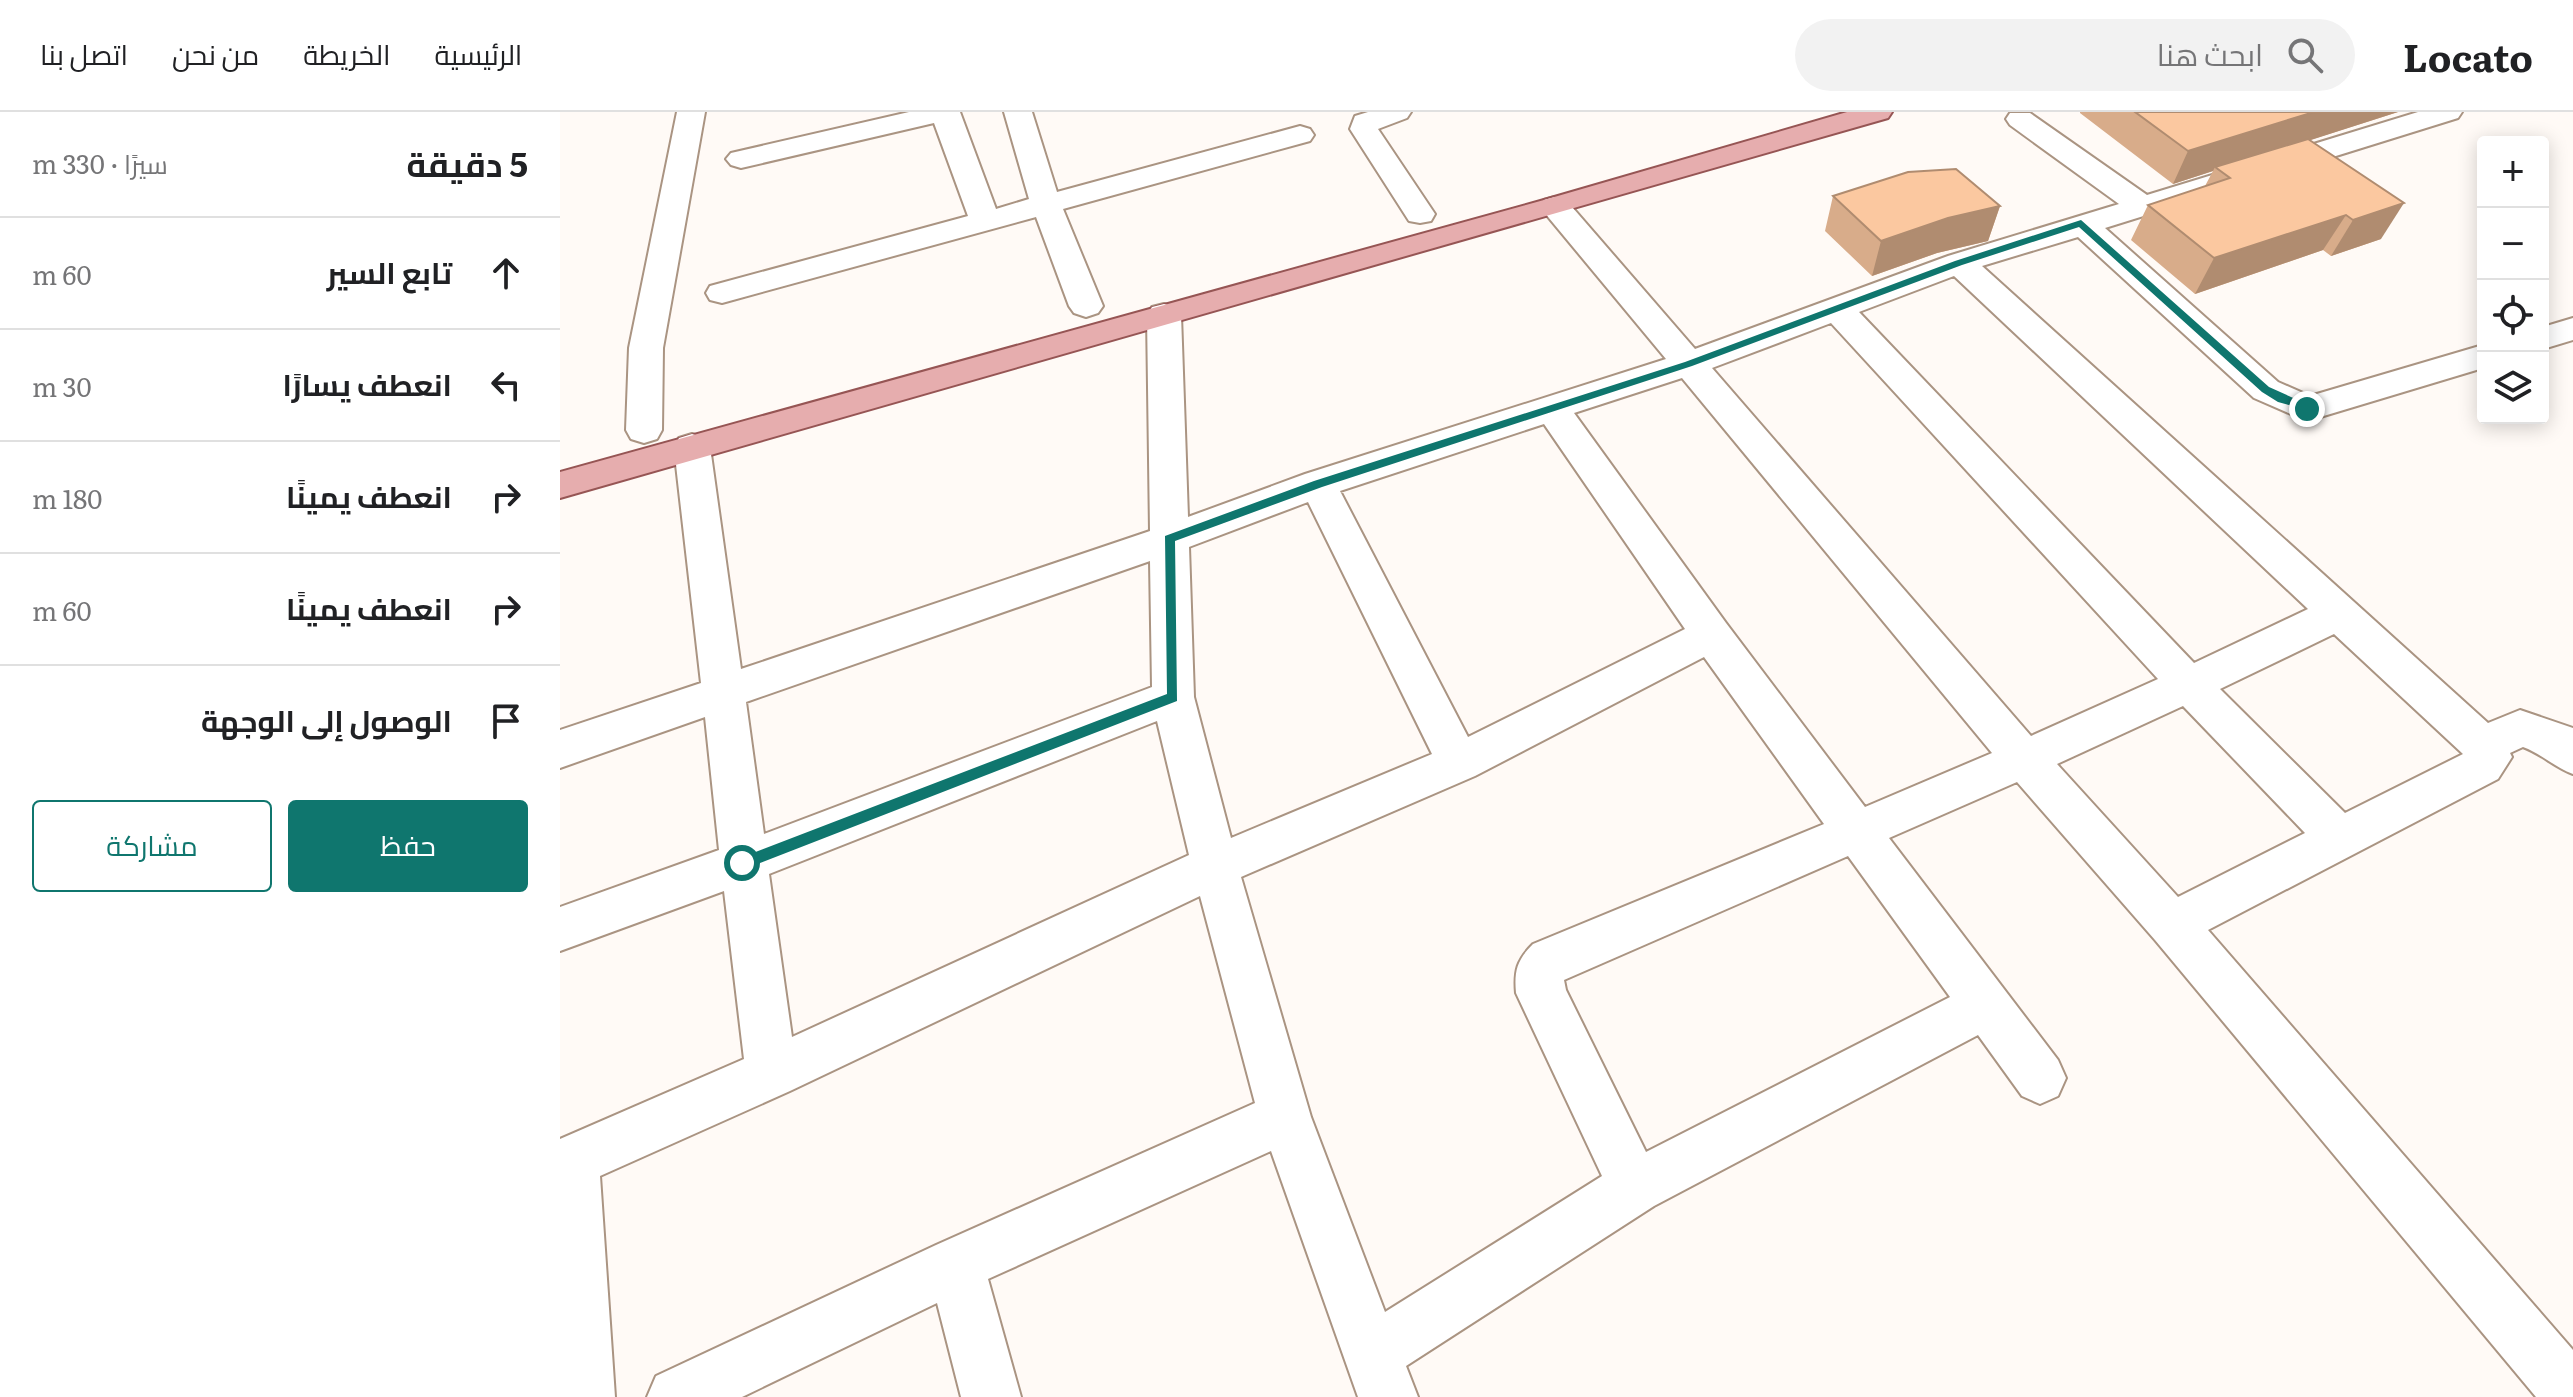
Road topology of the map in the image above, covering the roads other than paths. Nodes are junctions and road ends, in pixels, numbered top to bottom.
1 (691, 112) edge
2 (945, 112) edge
3 (1018, 112) edge
4 (1397, 112) edge
5 (1785, 112) edge
6 (1878, 112) edge
7 (2448, 112) edge
8 (1362, 117) edge
9 (2020, 119) dead end
10 (1300, 135) dead end
11 (741, 159) dead end
12 (1046, 204) junction
13 (1555, 206) junction
14 (2142, 206) junction
15 (1420, 214) junction
16 (985, 221) junction
17 (2081, 223) junction
18 (1959, 263) junction
19 (722, 293) dead end
20 (1086, 306) junction
21 (1837, 309) junction
22 (1164, 315) junction
23 (2573, 329) edge
24 (2549, 336) edge
25 (2477, 358) edge
26 (1688, 364) junction
27 (1551, 407) junction
28 (630, 434) joint
29 (692, 447) junction
30 (1318, 484) junction
31 (560, 485) edge
32 (1169, 539) junction
33 (2341, 612) junction
34 (1711, 635) junction
35 (2190, 686) junction
36 (726, 693) junction
37 (1173, 697) junction
38 (2483, 746) junction
39 (560, 749) edge
40 (2573, 755) edge
41 (2024, 759) junction
42 (1459, 763) junction
43 (1858, 832) junction
44 (2338, 837) junction
45 (742, 863) junction
46 (1215, 866) junction
47 (2172, 924) junction
48 (560, 929) edge
49 (1985, 1005) junction
50 (772, 1073) junction
51 (2040, 1078) dead end
52 (1285, 1117) junction
53 (566, 1163) edge
54 (1635, 1187) junction
55 (956, 1265) junction
56 (1381, 1375) edge
57 (2573, 1395) edge
58 (585, 1397) edge
59 (677, 1397) edge
60 (991, 1397) edge

1 - 28 street
2 - 11 street
2 - 16 street
3 - 12 street
4 - 8 street
5 - 15 main road
6 - 13 main road
7 - 14 street
8 - 15 street
9 - 14 street
10 - 12 street
12 - 16 street
12 - 20 street
13 - 22 main road
13 - 26 street
14 - 17 street
15 - 20 main road
16 - 19 street
17 - 18 street
17 - 25 street
18 - 21 street
18 - 33 street
20 - 28 main road
21 - 26 street
21 - 35 street
22 - 29 main road
22 - 32 street
23 - 24 street
26 - 27 street
26 - 41 street
27 - 30 street
27 - 34 street
29 - 31 main road
29 - 36 street
30 - 32 street
30 - 42 street
32 - 36 street
32 - 37 street
33 - 35 street
33 - 38 street
34 - 42 street
34 - 43 street
35 - 41 street
35 - 44 street
36 - 39 street
36 - 45 street
37 - 45 street
37 - 46 street
38 - 40 street
38 - 44 street
41 - 43 street
41 - 47 street
42 - 46 street
43 - 49 street
43 - 54 street
44 - 47 street
45 - 48 street
45 - 50 street
46 - 50 street
46 - 52 street
47 - 57 street
49 - 51 street
49 - 54 street
50 - 53 street
52 - 55 street
52 - 56 street
53 - 58 street
54 - 56 street
55 - 59 street
55 - 60 street

